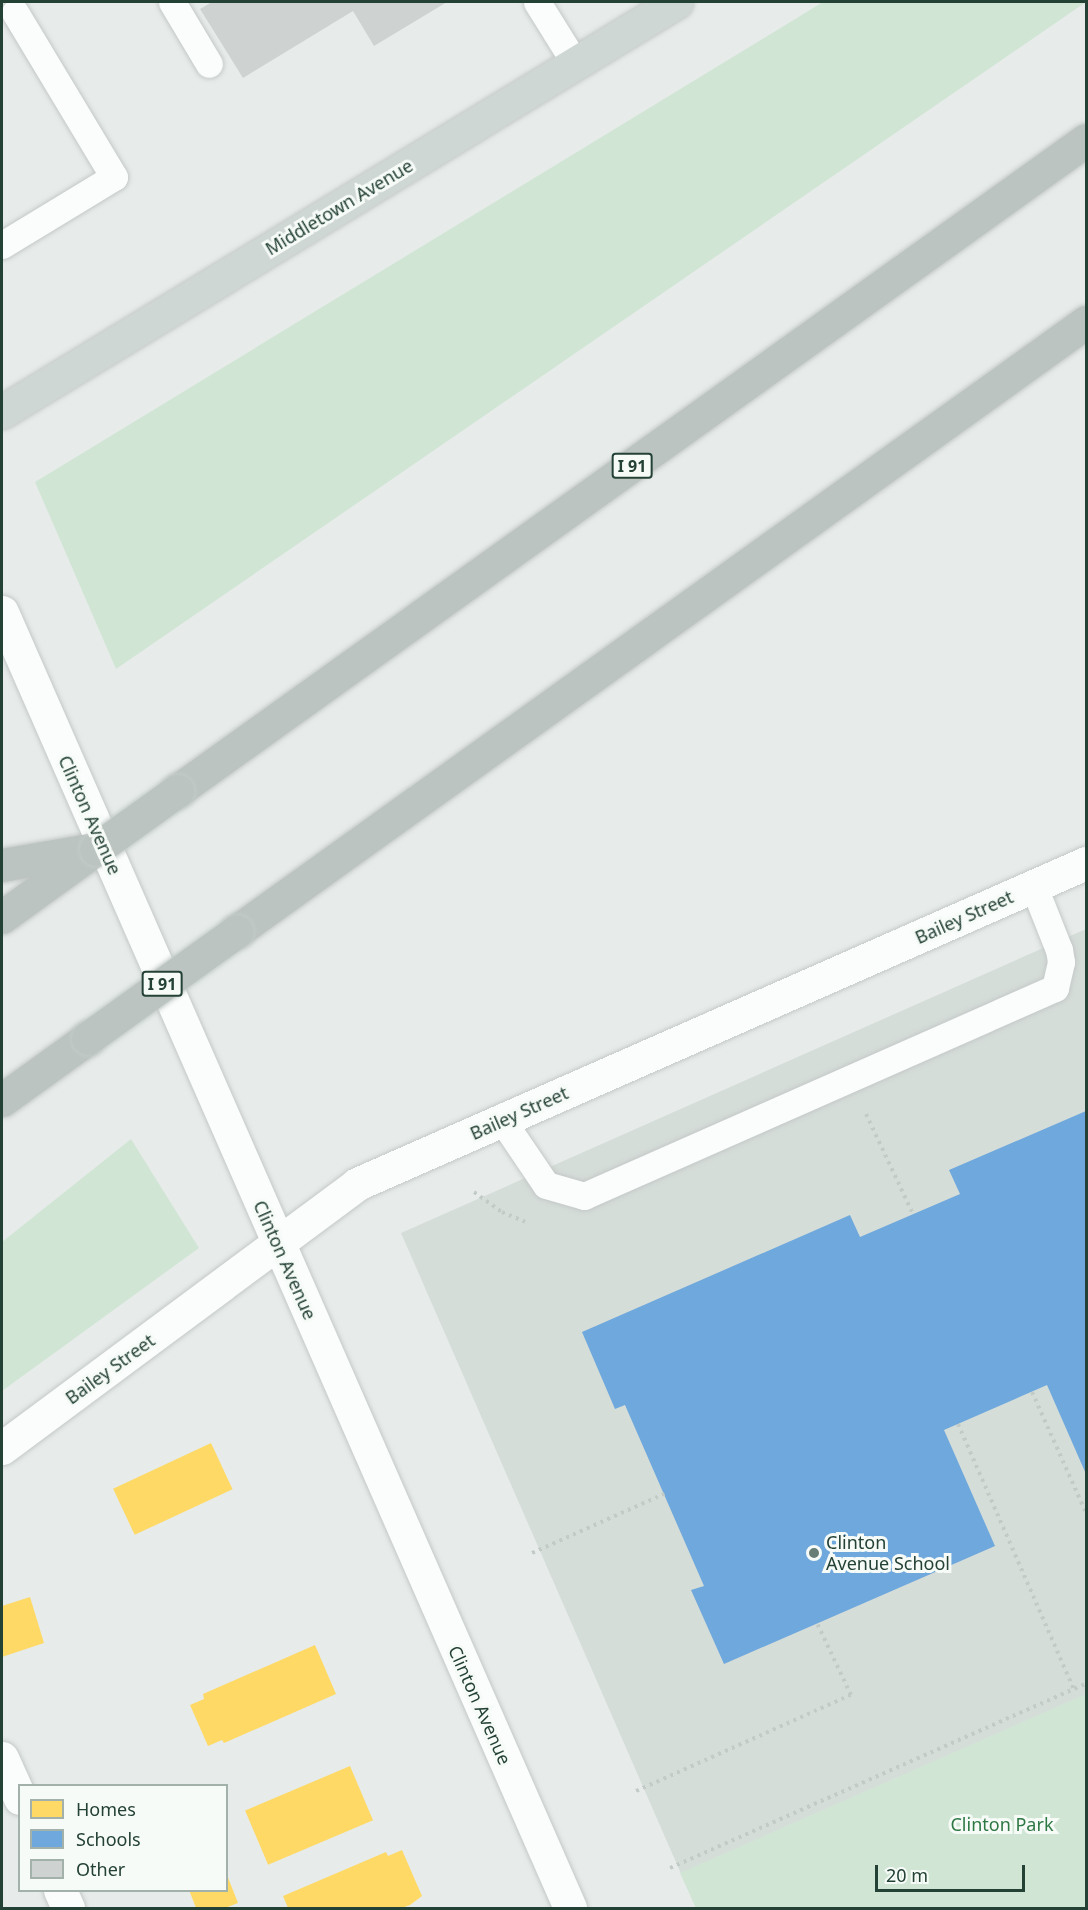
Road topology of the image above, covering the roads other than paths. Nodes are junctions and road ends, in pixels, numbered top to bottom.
1 (172, 2) edge
2 (537, 2) edge
3 (676, 2) edge
4 (15, 12) dead end
5 (575, 63) junction
6 (209, 64) dead end
7 (1086, 140) edge
8 (2, 245) edge
9 (1086, 322) edge
10 (2, 412) edge
11 (2, 612) edge
12 (96, 849) junction
13 (1086, 863) edge
14 (7, 864) edge
15 (1034, 887) junction
16 (2, 917) edge
17 (2, 1100) edge
18 (502, 1120) junction
19 (279, 1246) junction
20 (2, 1448) edge
21 (61, 1892) edge
22 (68, 1908) edge
23 (570, 1908) edge

1 - 6 lane
2 - 5 lane
3 - 5 main road, Middletown Avenue
4 - 8 lane
5 - 10 main road, Middletown Avenue
7 - 12 highway, I 91, bridge
9 - 17 highway, I 91, bridge
11 - 19 street, Clinton Avenue
12 - 14 highway
12 - 16 highway, I 91
13 - 15 street, Bailey Street
15 - 18 street, Bailey Street
15 - 18 lane
18 - 19 street, Bailey Street
19 - 20 street, Bailey Street
19 - 23 street, Clinton Avenue
21 - 22 street

